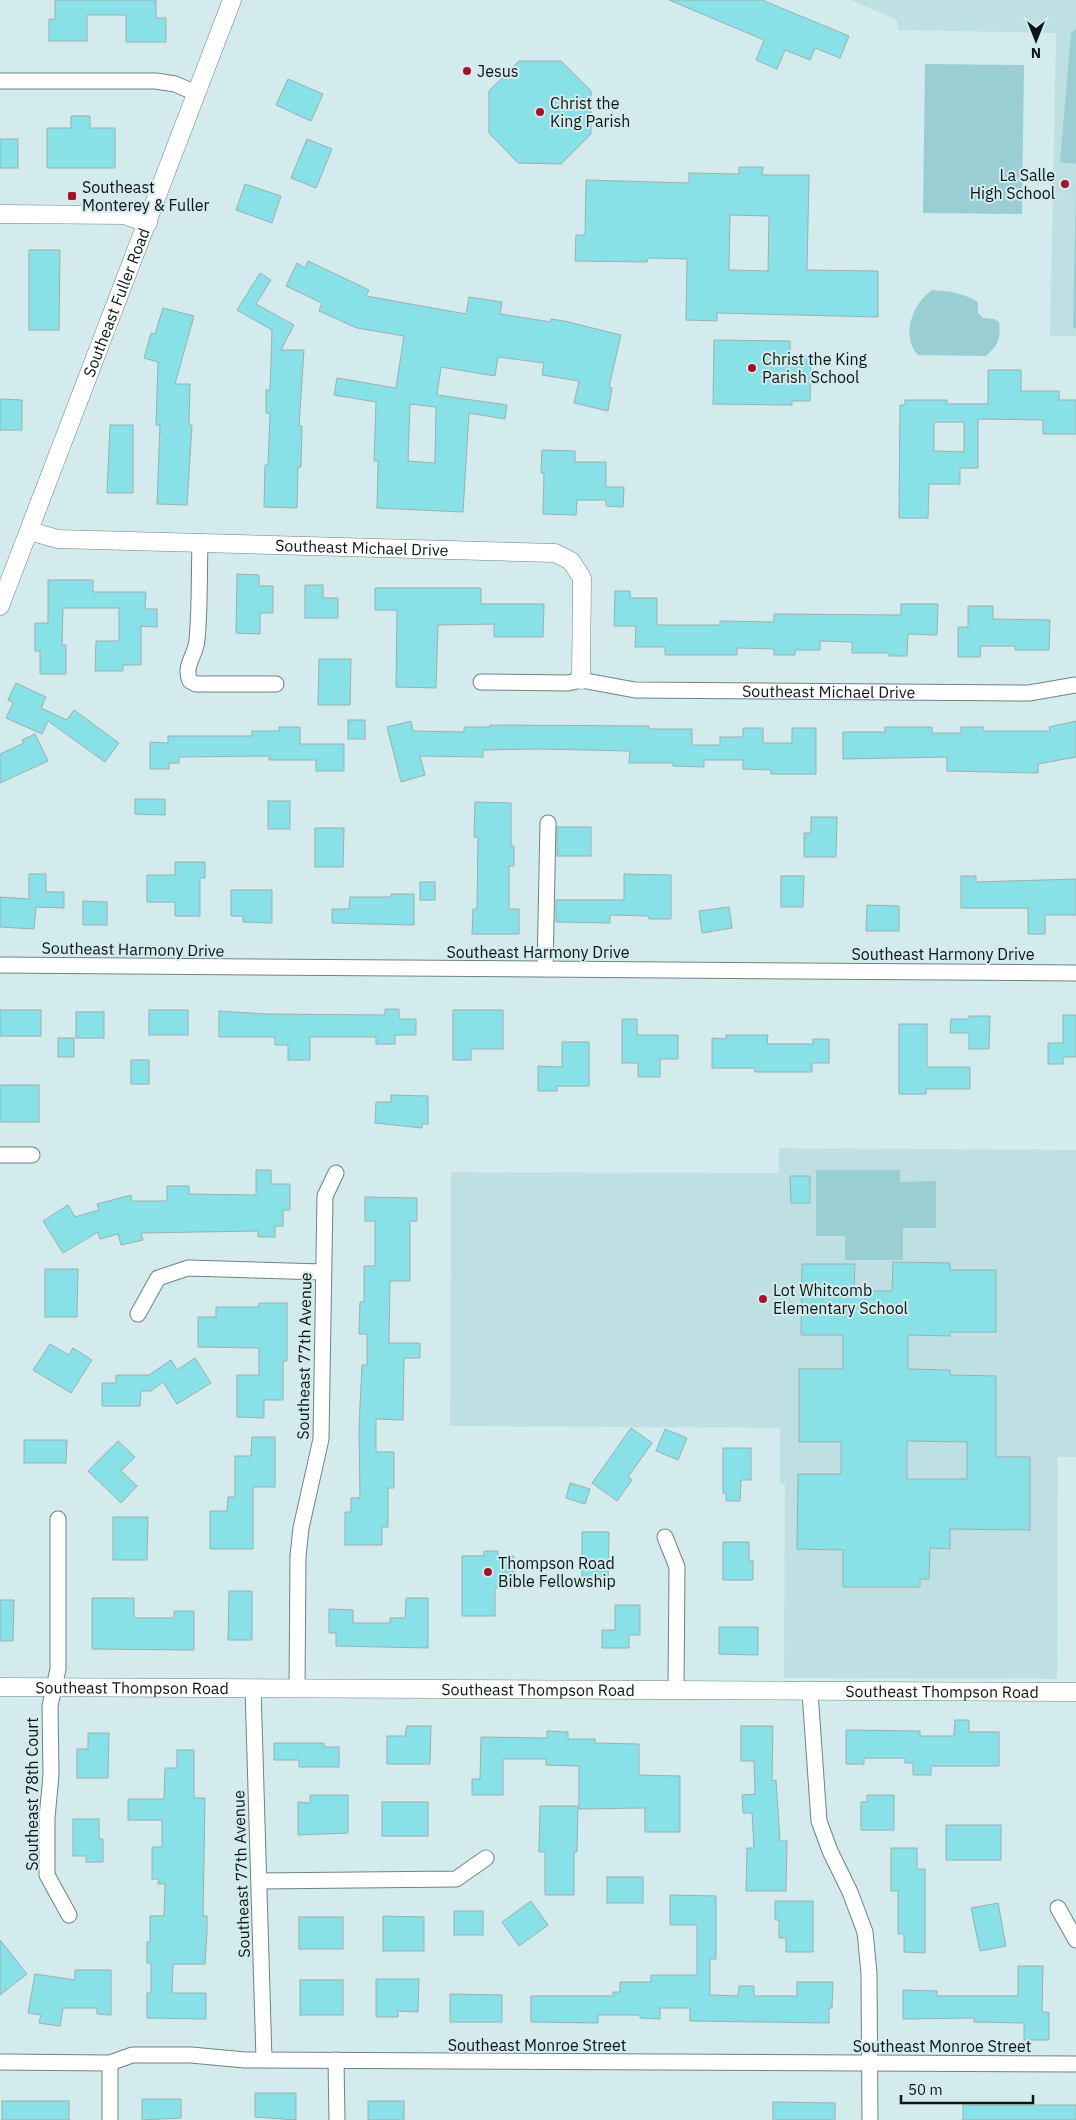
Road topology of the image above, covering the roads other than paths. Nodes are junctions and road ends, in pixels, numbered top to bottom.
1 (232, 0) edge
2 (0, 82) edge
3 (196, 93) junction
4 (0, 214) edge
5 (148, 223) junction
6 (29, 531) junction
7 (200, 543) junction
8 (0, 606) edge
9 (581, 680) junction
10 (482, 682) dead end
11 (276, 684) dead end
12 (1076, 685) edge
13 (548, 823) dead end
14 (0, 965) edge
15 (544, 969) junction
16 (1076, 973) edge
17 (0, 1156) edge
18 (32, 1156) dead end
19 (336, 1174) dead end
20 (323, 1272) junction
21 (138, 1314) dead end
22 (58, 1519) dead end
23 (664, 1537) dead end
24 (0, 1687) edge
25 (54, 1688) junction
26 (253, 1688) junction
27 (297, 1688) junction
28 (676, 1690) junction
29 (810, 1692) junction
30 (1076, 1692) edge
31 (486, 1858) dead end
32 (259, 1881) junction
33 (1058, 1908) dead end
34 (69, 1915) dead end
35 (1076, 1940) edge
36 (264, 2059) junction
37 (336, 2060) junction
38 (0, 2062) edge
39 (110, 2063) junction
40 (869, 2064) junction
41 (1076, 2064) edge
42 (110, 2120) edge
43 (337, 2120) edge
44 (870, 2120) edge

1 - 3 street, Southeast Fuller Road
2 - 3 street
3 - 5 street, Southeast Fuller Road
4 - 5 street
5 - 6 street, Southeast Fuller Road
6 - 7 street, Southeast Michael Drive
6 - 8 street, Southeast Fuller Road
7 - 9 street, Southeast Michael Drive
7 - 11 street
9 - 10 street, Southeast Michael Drive
9 - 12 street, Southeast Michael Drive
13 - 15 street
14 - 15 street, Southeast Harmony Drive
15 - 16 street, Southeast Harmony Drive
17 - 18 street
19 - 20 street, Southeast 77th Avenue
20 - 21 street
20 - 27 street, Southeast 77th Avenue
22 - 25 street, Southeast 78th Court
23 - 28 street
24 - 25 street, Southeast Thompson Road
25 - 26 street, Southeast Thompson Road
25 - 34 street, Southeast 78th Court
26 - 27 street, Southeast Thompson Road
26 - 32 street, Southeast 77th Avenue
27 - 28 street, Southeast Thompson Road
28 - 29 street, Southeast Thompson Road
29 - 30 street, Southeast Thompson Road
29 - 40 street
31 - 32 street
32 - 36 street, Southeast 77th Avenue
33 - 35 street
36 - 37 street, Southeast Monroe Street
36 - 39 street, Southeast Monroe Street
37 - 40 street, Southeast Monroe Street
37 - 43 street
38 - 39 street, Southeast Monroe Street
39 - 42 street
40 - 41 street, Southeast Monroe Street
40 - 44 street

